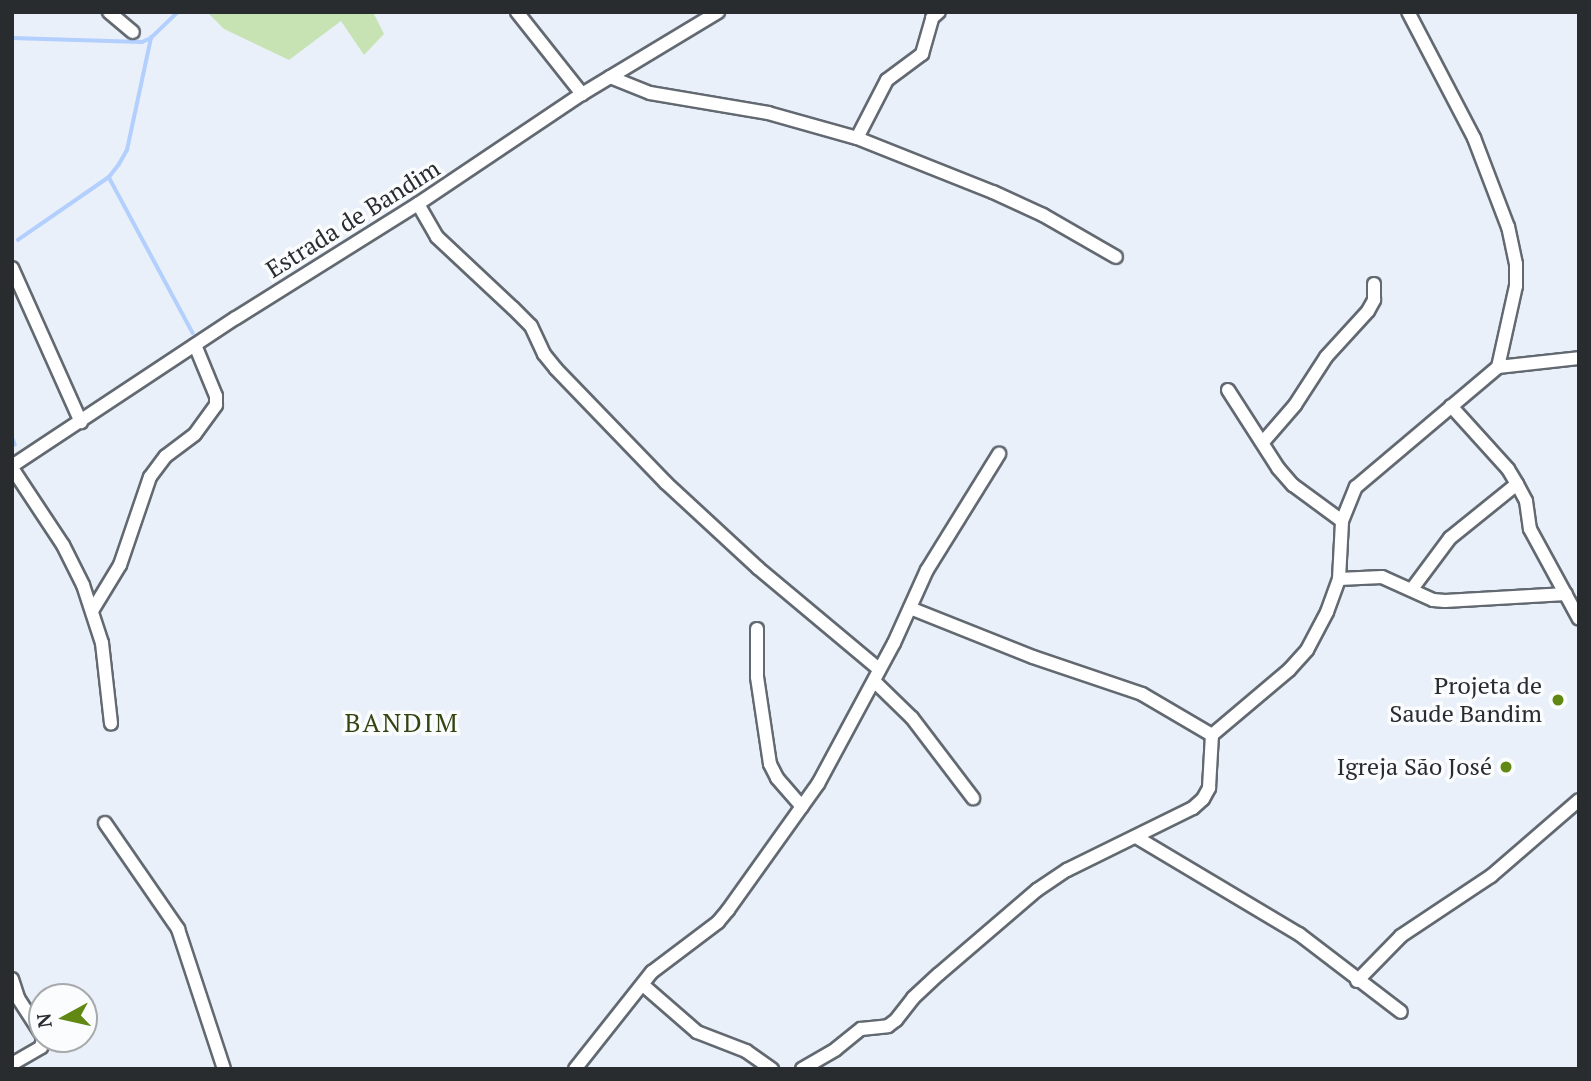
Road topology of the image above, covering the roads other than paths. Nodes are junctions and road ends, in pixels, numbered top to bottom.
1 (109, 12) edge
2 (517, 12) edge
3 (718, 12) edge
4 (939, 12) edge
5 (1408, 12) edge
6 (133, 32) dead end
7 (610, 77) junction
8 (582, 94) junction
9 (857, 138) junction
10 (418, 204) junction
11 (1116, 257) dead end
12 (12, 268) edge
13 (1374, 284) dead end
14 (195, 345) junction
15 (1579, 358) edge
16 (1498, 367) junction
17 (1228, 390) dead end
18 (1451, 406) junction
19 (81, 422) junction
20 (1263, 442) junction
21 (999, 454) dead end
22 (12, 467) edge
23 (1517, 484) junction
24 (1342, 521) junction
25 (1339, 579) junction
26 (1412, 589) junction
27 (1566, 594) junction
28 (910, 608) junction
29 (92, 611) junction
30 (1579, 619) edge
31 (757, 629) dead end
32 (877, 675) junction
33 (111, 723) dead end
34 (1212, 735) junction
35 (973, 798) dead end
36 (1579, 800) edge
37 (802, 807) junction
38 (104, 823) dead end
39 (1136, 837) junction
40 (12, 979) edge
41 (1357, 981) junction
42 (643, 985) junction
43 (1401, 1012) dead end
44 (28, 1014) edge
45 (31, 1053) edge
46 (12, 1064) edge
47 (224, 1069) edge
48 (575, 1069) edge
49 (772, 1069) edge
50 (802, 1069) edge

1 - 6 street
2 - 8 street
3 - 7 street, Estrada de Bandim
4 - 9 street
5 - 16 street
7 - 8 street, Estrada de Bandim
7 - 9 street
8 - 10 street, Estrada de Bandim
9 - 11 street
10 - 14 street, Estrada de Bandim
10 - 32 street
12 - 19 street
13 - 20 street
14 - 19 street, Estrada de Bandim
14 - 29 street
15 - 16 street
16 - 18 street
17 - 20 street
18 - 23 street
18 - 24 street
19 - 22 street, Estrada de Bandim
20 - 24 street
21 - 28 street
22 - 29 street
23 - 26 street
23 - 27 street
24 - 25 street
25 - 26 street
25 - 34 street
26 - 27 street
27 - 30 street
28 - 32 street
28 - 34 street
29 - 33 street
31 - 37 street
32 - 35 street
32 - 37 street
34 - 39 street
36 - 41 street
37 - 42 street
38 - 47 street
39 - 41 street
39 - 50 street
40 - 44 street
41 - 43 street
42 - 48 street
42 - 49 street
45 - 46 street

